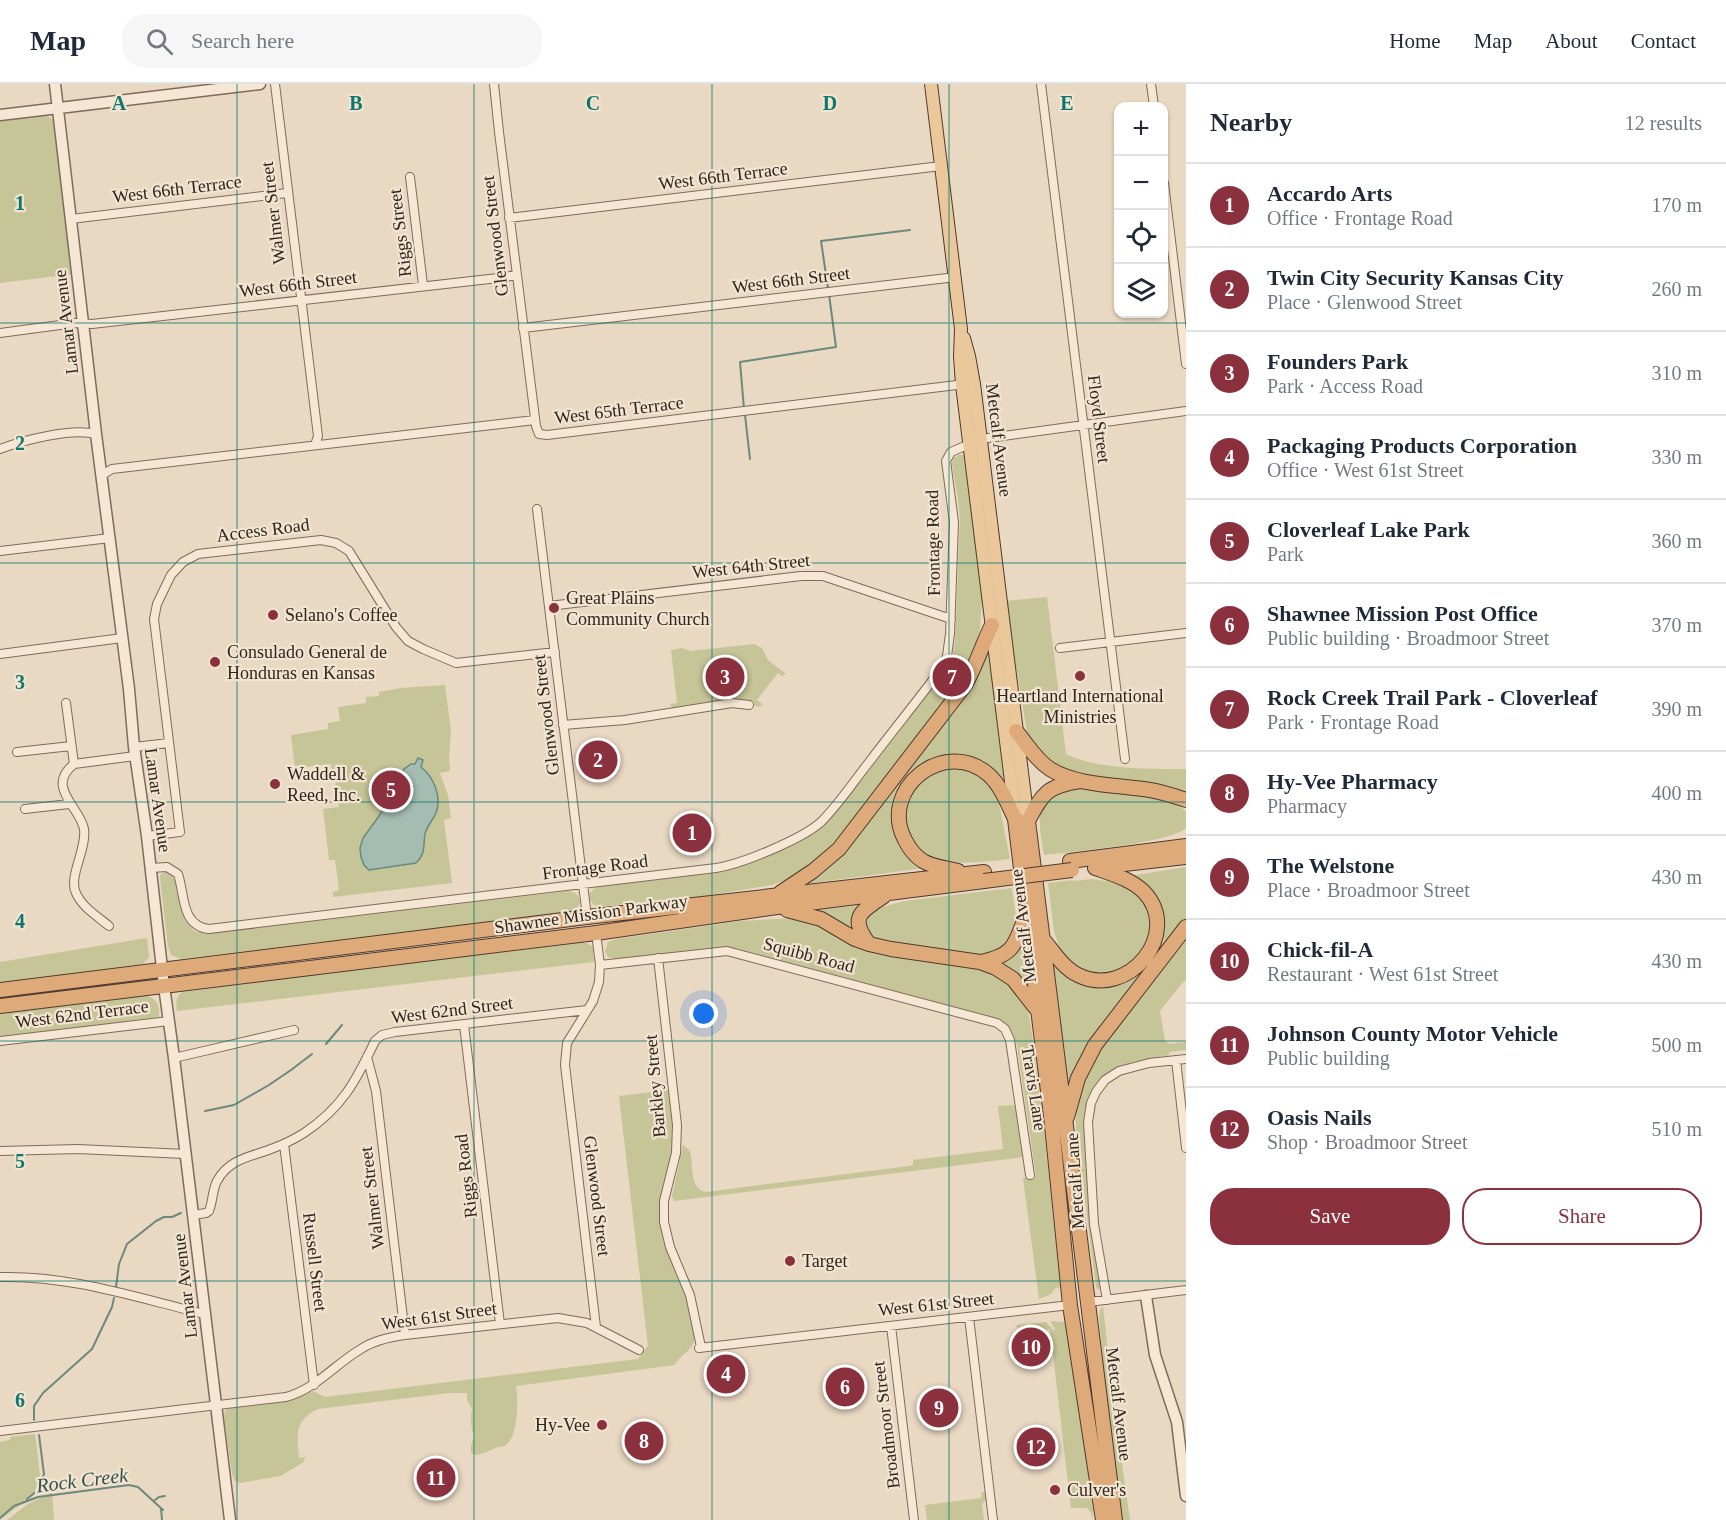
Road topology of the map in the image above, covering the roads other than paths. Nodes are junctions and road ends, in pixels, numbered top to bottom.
1 (55, 84) edge
2 (260, 84) edge
3 (275, 84) edge
4 (494, 84) edge
5 (931, 84) edge
6 (1041, 84) edge
7 (1151, 84) edge
8 (1153, 102) edge
9 (58, 108) junction
10 (0, 115) edge
11 (941, 166) junction
12 (410, 177) dead end
13 (287, 192) junction
14 (1167, 210) edge
15 (509, 218) junction
16 (70, 219) junction
17 (516, 274) junction
18 (956, 277) junction
19 (423, 285) junction
20 (301, 300) junction
21 (83, 324) junction
22 (523, 328) junction
23 (0, 333) edge
24 (1186, 364) edge
25 (968, 384) junction
26 (1186, 411) edge
27 (535, 420) junction
28 (1083, 425) junction
29 (96, 434) junction
30 (975, 441) junction
31 (315, 446) junction
32 (0, 449) edge
33 (102, 475) junction
34 (537, 509) dead end
35 (110, 537) junction
36 (0, 551) edge
37 (549, 606) junction
38 (951, 619) junction
39 (992, 625) junction
40 (1186, 633) edge
41 (122, 638) junction
42 (1110, 642) junction
43 (1060, 648) dead end
44 (555, 652) junction
45 (0, 654) edge
46 (66, 703) dead end
47 (749, 705) dead end
48 (563, 725) junction
49 (1016, 731) junction
50 (169, 743) junction
51 (71, 746) junction
52 (134, 751) junction
53 (17, 752) dead end
54 (1125, 759) dead end
55 (74, 764) junction
56 (1080, 781) junction
57 (1185, 801) edge
58 (69, 804) junction
59 (25, 809) dead end
60 (1022, 820) junction
61 (147, 836) junction
62 (1186, 836) edge
63 (1186, 846) edge
64 (1171, 848) junction
65 (1186, 857) edge
66 (1071, 866) junction
67 (1095, 867) junction
68 (150, 868) junction
69 (966, 874) junction
70 (984, 876) junction
71 (582, 885) junction
72 (888, 893) junction
73 (776, 901) junction
74 (1026, 913) junction
75 (614, 914) junction
76 (587, 917) junction
77 (109, 926) dead end
78 (1186, 927) edge
79 (596, 933) junction
80 (569, 936) junction
81 (1042, 939) junction
82 (869, 944) junction
83 (658, 958) junction
84 (980, 962) junction
85 (600, 965) junction
86 (162, 970) junction
87 (164, 986) junction
88 (0, 990) edge
89 (0, 1006) edge
90 (587, 1010) junction
91 (950, 1010) joint
92 (1038, 1011) junction
93 (169, 1021) junction
94 (464, 1025) junction
95 (294, 1030) dead end
96 (0, 1041) edge
97 (367, 1057) junction
98 (174, 1058) junction
99 (1186, 1059) edge
100 (1176, 1060) junction
101 (1066, 1122) junction
102 (284, 1144) junction
103 (1186, 1148) edge
104 (0, 1151) edge
105 (185, 1154) junction
106 (1030, 1175) dead end
107 (194, 1215) junction
108 (1082, 1252) junction
109 (0, 1277) edge
110 (1186, 1290) edge
111 (1146, 1296) junction
112 (1107, 1300) junction
113 (1088, 1302) junction
114 (1070, 1305) junction
115 (205, 1314) junction
116 (969, 1317) junction
117 (501, 1324) junction
118 (891, 1326) junction
119 (596, 1327) junction
120 (405, 1335) junction
121 (700, 1348) joint
122 (639, 1350) dead end
123 (314, 1384) junction
124 (1100, 1402) junction
125 (216, 1406) junction
126 (0, 1431) edge
127 (1186, 1496) edge
128 (230, 1520) edge
129 (914, 1520) edge
130 (993, 1520) edge
131 (1103, 1520) edge
132 (1115, 1520) edge

1 - 9 street, Lamar Avenue
2 - 9 street
3 - 13 street, Walmer Street
4 - 15 street, Glenwood Street
5 - 11 main road, Metcalf Avenue
6 - 28 street, Floyd Street
7 - 8 street
9 - 10 street
9 - 16 street, Lamar Avenue
11 - 15 street, West 66th Terrace
11 - 18 main road, Metcalf Avenue
12 - 19 street, Riggs Street
13 - 16 street, West 66th Terrace
13 - 20 street, Walmer Street
14 - 24 street
15 - 17 street, Glenwood Street
16 - 21 street, Lamar Avenue
17 - 19 street, West 66th Street
17 - 22 street, Glenwood Street
18 - 22 street, West 66th Street
18 - 25 main road, Metcalf Avenue
19 - 20 street, West 66th Street
20 - 21 street, West 66th Street
20 - 31 street, Walmer Street
21 - 23 street, West 66th Street
21 - 29 street, Lamar Avenue
22 - 27 street, Glenwood Street
25 - 27 street, West 65th Terrace
25 - 30 main road, Metcalf Avenue
26 - 28 street
27 - 31 street, West 65th Terrace
28 - 30 street
28 - 42 street, Floyd Street
29 - 32 street
29 - 33 street, Lamar Avenue
30 - 38 street, Frontage Road
30 - 39 main road, Metcalf Avenue
30 - 49 main road, Metcalf Avenue
31 - 33 street, West 65th Terrace
33 - 35 street, Lamar Avenue
34 - 37 street, Glenwood Street
35 - 36 street
35 - 41 street, Lamar Avenue
37 - 38 street, West 64th Street
37 - 44 street, Glenwood Street
38 - 71 street, Frontage Road
39 - 60 main road, Metcalf Avenue
39 - 73 highway
40 - 42 street
41 - 45 street
41 - 52 street, Lamar Avenue
42 - 43 street
42 - 54 street, Floyd Street
44 - 48 street, Glenwood Street
44 - 50 street, Access Road
46 - 51 street
47 - 48 street
48 - 71 street, Glenwood Street
49 - 56 highway
49 - 60 main road, Metcalf Avenue
50 - 52 street
50 - 61 street, Access Road
51 - 53 street
51 - 55 street
52 - 55 street
52 - 61 street, Lamar Avenue
55 - 58 street
56 - 57 highway
56 - 60 highway
58 - 59 street
58 - 77 street
60 - 69 highway
60 - 74 highway, Metcalf Avenue
60 - 81 highway, Metcalf Avenue
61 - 68 street, Lamar Avenue
62 - 64 highway
63 - 64 highway, Shawnee Mission Parkway
64 - 66 highway, Shawnee Mission Parkway
65 - 67 highway, Shawnee Mission Parkway
66 - 67 highway, Shawnee Mission Parkway
66 - 70 highway, Shawnee Mission Parkway
67 - 81 highway
68 - 71 street, Frontage Road
68 - 86 street, Lamar Avenue
69 - 70 highway, Shawnee Mission Parkway
69 - 73 highway, Shawnee Mission Parkway
70 - 72 highway, Shawnee Mission Parkway
71 - 76 street, Glenwood Street
72 - 73 highway, Shawnee Mission Parkway
72 - 82 highway
73 - 75 highway, Shawnee Mission Parkway
73 - 79 highway, Shawnee Mission Parkway
73 - 82 highway
74 - 84 highway
74 - 92 highway, Metcalf Avenue
75 - 76 highway, Shawnee Mission Parkway
75 - 79 highway
76 - 80 highway
76 - 86 highway, Shawnee Mission Parkway
78 - 101 highway
79 - 80 highway, Shawnee Mission Parkway
79 - 85 street, Glenwood Street
80 - 87 highway, Shawnee Mission Parkway
81 - 101 highway, Metcalf Avenue
82 - 84 highway
83 - 85 street
83 - 91 street, Squibb Road
83 - 121 street, Barkley Street
84 - 92 highway
85 - 90 street, Glenwood Street
86 - 87 street, Lamar Avenue
86 - 88 highway, Shawnee Mission Parkway
87 - 89 highway, Shawnee Mission Parkway
87 - 93 street, Lamar Avenue
90 - 94 street, West 62nd Street
90 - 119 street, Glenwood Street
91 - 106 street, Travis Lane
92 - 114 highway, Metcalf Avenue
93 - 96 street, West 62nd Terrace
93 - 98 street, Lamar Avenue
94 - 97 street, West 62nd Street
94 - 117 street, Riggs Road
95 - 98 street
97 - 102 street, West 62nd Street
97 - 120 street, Walmer Street
98 - 105 street, Lamar Avenue
99 - 100 street
100 - 103 street
100 - 112 street, Metcalf Lane
101 - 108 highway, Metcalf Avenue
102 - 107 street, West 62nd Street
102 - 123 street, Russell Street
104 - 105 street
105 - 107 street, Lamar Avenue
107 - 115 street, Lamar Avenue
108 - 113 highway, Metcalf Avenue
108 - 114 highway
109 - 115 street
110 - 111 street
111 - 112 street
111 - 127 street
112 - 113 street
113 - 124 highway, Metcalf Avenue
114 - 116 street, West 61st Street
114 - 124 highway
114 - 131 highway, Metcalf Avenue
115 - 125 street, Lamar Avenue
116 - 118 street, West 61st Street
116 - 130 street
117 - 119 street, West 61st Street
117 - 120 street, West 61st Street
118 - 121 street, West 61st Street
118 - 129 street, Broadmoor Street
119 - 122 street, West 61st Street
120 - 123 street, West 61st Street
123 - 125 street, West 61st Street
124 - 132 highway, Metcalf Avenue
125 - 126 street, West 61st Street
125 - 128 street, Lamar Avenue

